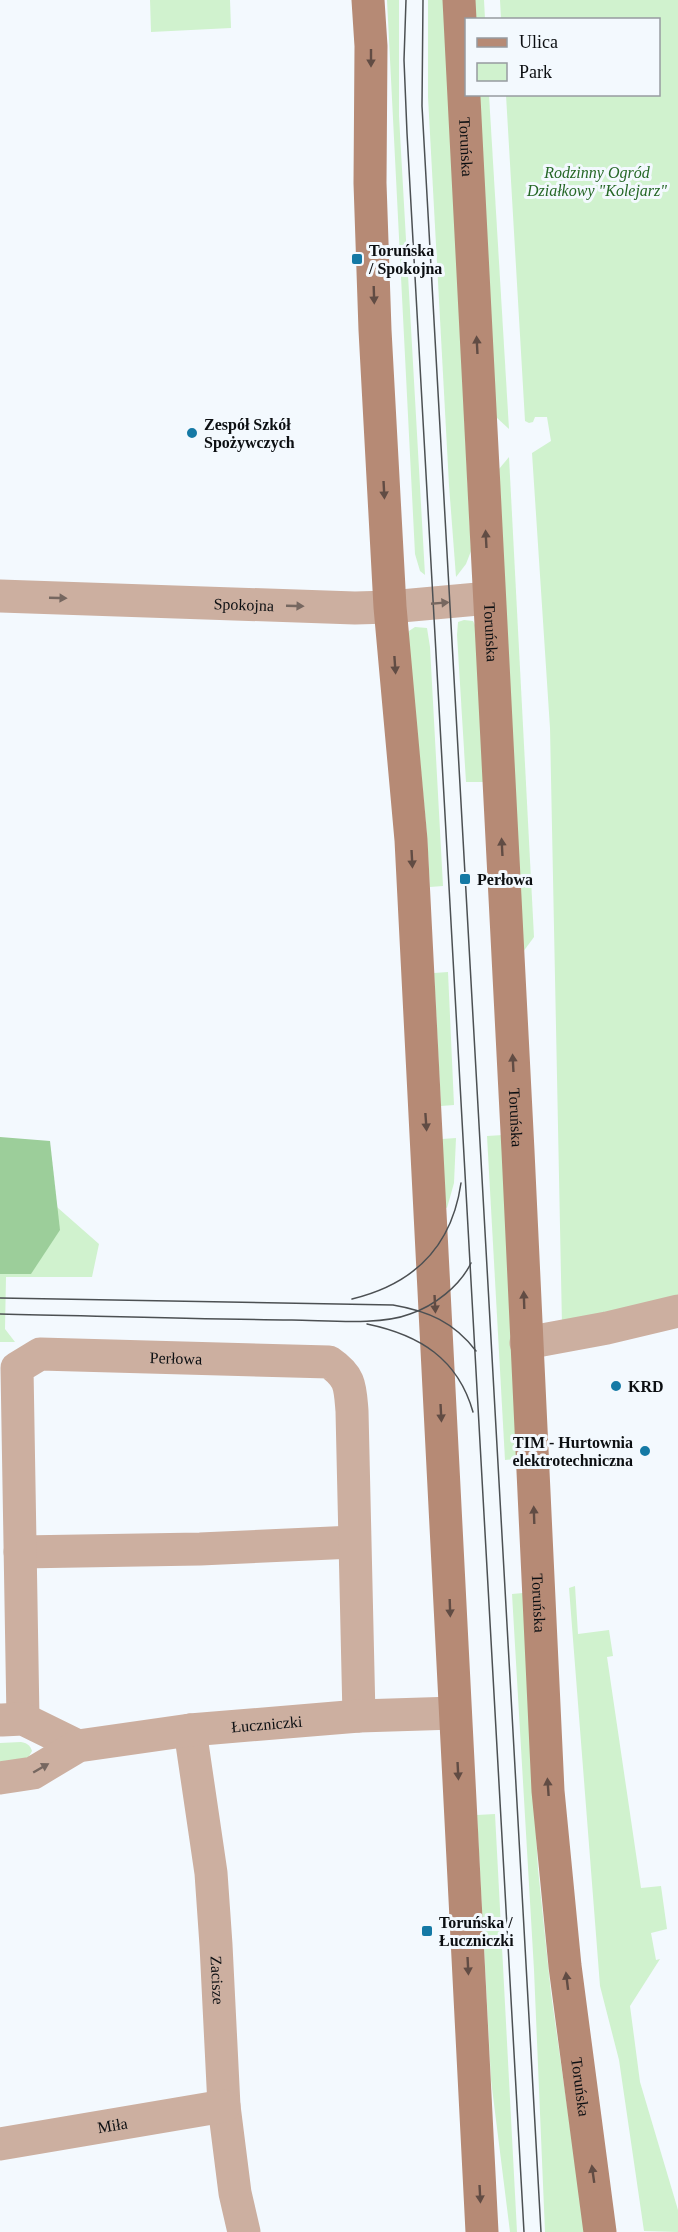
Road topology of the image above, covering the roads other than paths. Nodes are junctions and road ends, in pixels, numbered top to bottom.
1 (369, 0) edge
2 (459, 0) edge
3 (0, 596) edge
4 (489, 598) junction
5 (390, 607) junction
6 (678, 1311) edge
7 (526, 1343) junction
8 (354, 1542) junction
9 (20, 1552) junction
10 (455, 1713) junction
11 (359, 1716) junction
12 (11, 1720) edge
13 (190, 1730) junction
14 (78, 1746) junction
15 (0, 1778) edge
16 (224, 2106) junction
17 (0, 2144) edge
18 (244, 2232) edge
19 (482, 2232) edge
20 (600, 2232) edge

1 -> 5 main road
4 -> 2 main road, Toruńska
3 -> 5 street, Spokojna
5 -> 4 street, Spokojna
7 -> 4 main road, Toruńska
5 -> 10 main road
6 - 7 street
20 -> 7 main road, Toruńska
8 - 9 street
8 - 9 street, Perłowa
8 - 11 street, Perłowa
9 - 12 street, Perłowa
10 - 11 street, Łuczniczki
10 -> 19 main road
11 - 13 street, Łuczniczki
12 - 14 street
13 - 14 street, Łuczniczki
13 - 16 street, Zacisze
15 -> 14 street, Łuczniczki
16 - 17 street, Miła
16 - 18 street, Zacisze

